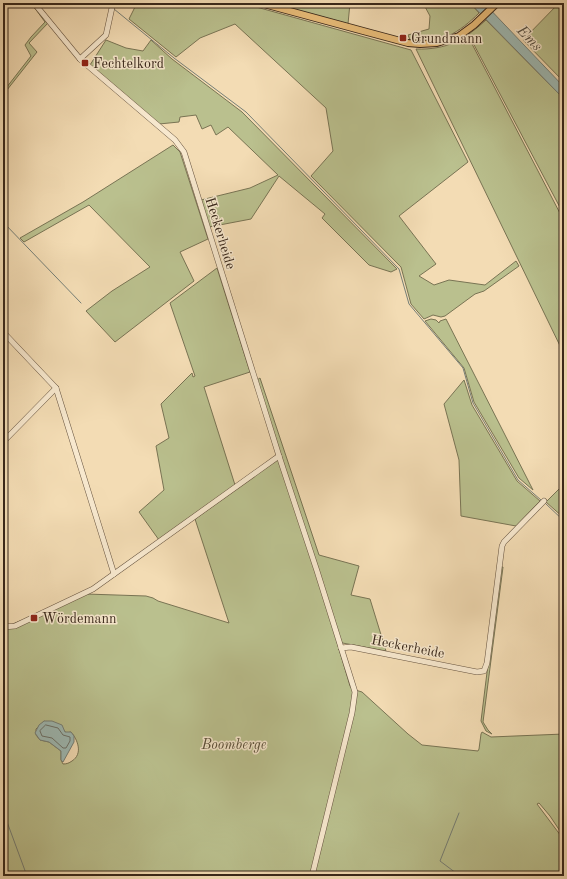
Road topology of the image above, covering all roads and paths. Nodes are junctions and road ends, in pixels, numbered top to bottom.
1 (34, 3) edge
2 (113, 3) edge
3 (260, 3) edge
4 (495, 5) edge
5 (80, 59) junction
6 (3, 332) edge
7 (56, 388) junction
8 (3, 442) edge
9 (279, 456) junction
10 (544, 501) dead end
11 (114, 574) junction
12 (3, 627) edge
13 (341, 648) junction
14 (312, 876) edge

1 - 5 street, Heckerheide
2 - 5 street
3 - 4 main road
5 - 9 street, Heckerheide
6 - 7 street
7 - 8 street
7 - 11 street
9 - 11 street
9 - 13 street, Heckerheide
10 - 13 street, Heckerheide
11 - 12 street
13 - 14 street

